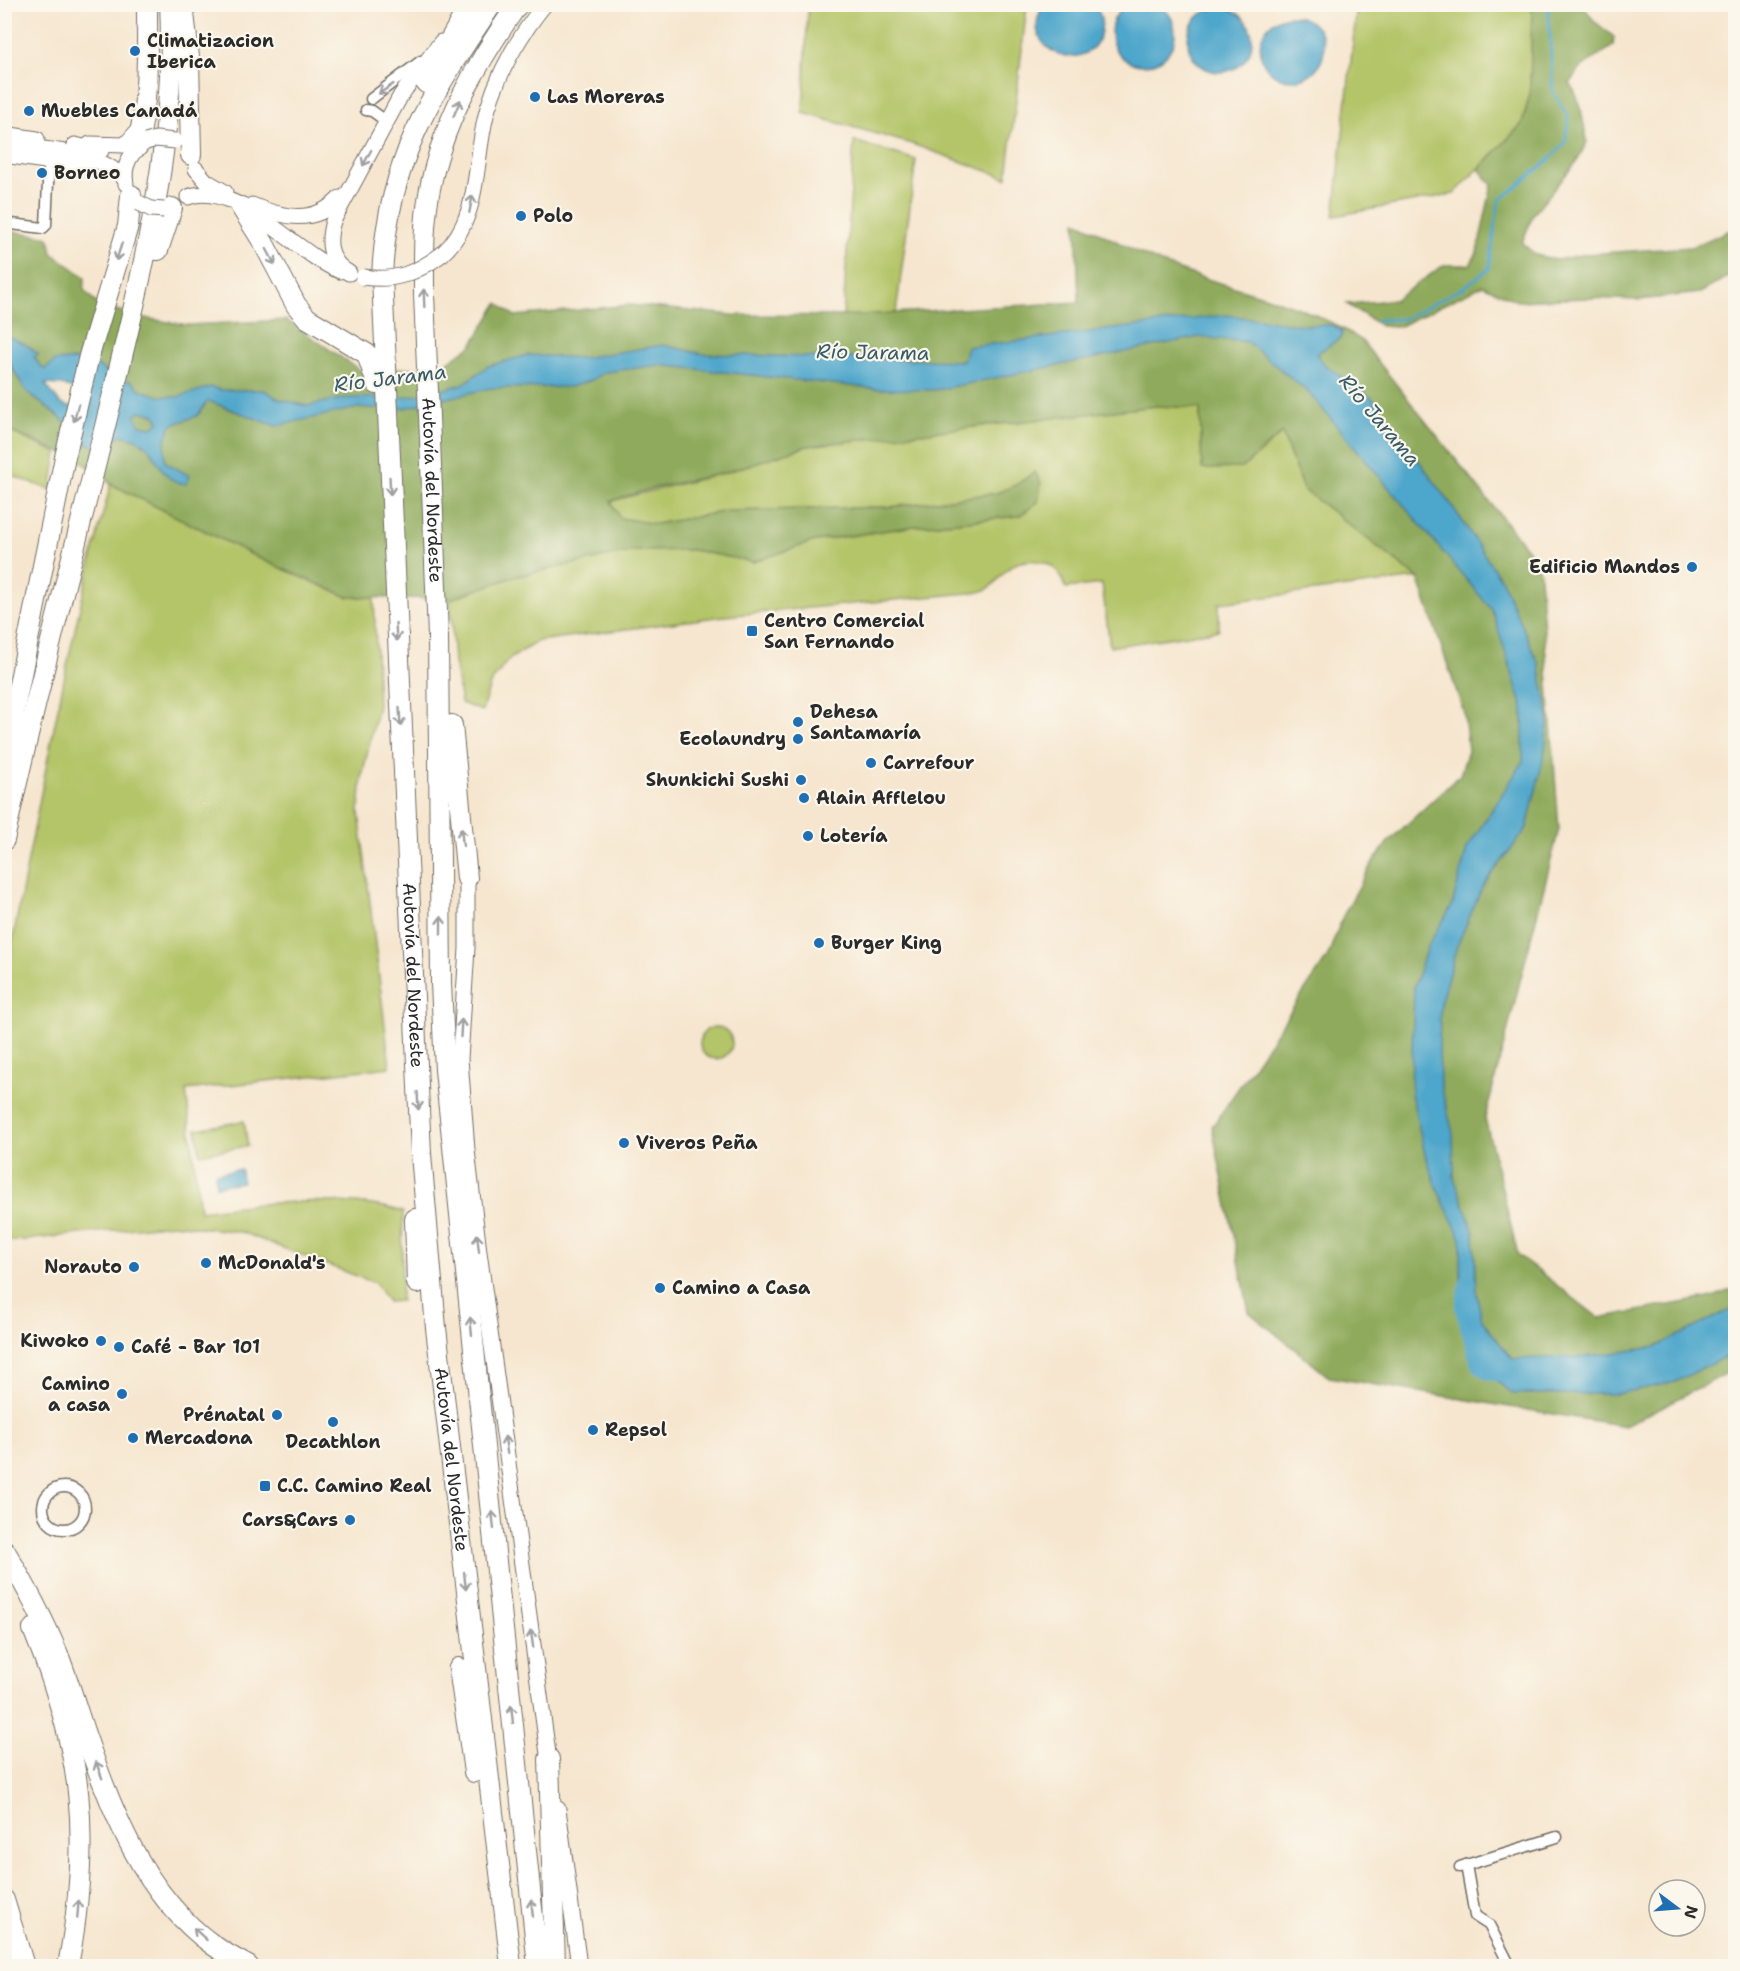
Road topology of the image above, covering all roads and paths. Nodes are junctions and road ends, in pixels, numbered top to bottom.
1 (147, 4) edge
2 (158, 4) edge
3 (170, 4) edge
4 (183, 4) edge
5 (470, 4) edge
6 (492, 4) edge
7 (518, 4) edge
8 (545, 4) edge
9 (433, 52) junction
10 (371, 99) dead end
11 (366, 110) dead end
12 (144, 117) junction
13 (386, 120) junction
14 (4, 134) edge
15 (4, 145) edge
16 (138, 147) junction
17 (70, 148) junction
18 (4, 155) edge
19 (101, 157) junction
20 (49, 162) junction
21 (194, 162) junction
22 (352, 185) junction
23 (132, 192) junction
24 (175, 205) junction
25 (241, 207) junction
26 (389, 215) junction
27 (4, 223) edge
28 (356, 275) junction
29 (378, 360) junction
30 (120, 363) junction
31 (80, 528) junction
32 (438, 636) junction
33 (4, 759) edge
34 (4, 776) edge
35 (4, 840) edge
36 (4, 845) edge
37 (466, 878) joint
38 (421, 1154) junction
39 (417, 1282) dead end
40 (5, 1551) edge
41 (459, 1668) dead end
42 (549, 1759) junction
43 (1557, 1837) dead end
44 (4, 1900) edge
45 (504, 1911) junction
46 (24, 1966) edge
47 (68, 1966) edge
48 (248, 1966) edge
49 (511, 1966) edge
50 (538, 1966) edge
51 (555, 1966) edge
52 (579, 1966) edge
53 (1510, 1966) edge

1 - 12 highway
2 - 30 highway
3 - 30 highway
4 - 21 highway
5 - 9 street
5 - 26 highway
6 - 26 highway
32 -> 7 highway, Autovía del Nordeste
28 -> 8 street, bridge
9 -> 10 street
9 - 13 street
11 - 13 street
12 - 16 highway
12 - 17 street
13 -> 22 street
14 - 17 street
15 - 17 street
16 - 19 street
16 - 21 street, bridge
16 - 23 street
17 - 19 street
18 - 20 street
19 - 20 street
19 - 23 street
20 - 27 street
21 - 22 street
21 - 24 street
22 - 28 street
23 - 24 street, bridge
23 -> 33 highway
24 - 25 street
24 - 30 highway
25 - 28 street
25 -> 29 highway
26 - 29 highway
29 -> 38 highway, Autovía del Nordeste
30 - 31 highway
31 - 34 highway
31 - 35 highway
31 - 36 highway
37 -> 32 highway
50 -> 32 highway, Autovía del Nordeste
42 -> 37 street
38 - 39 highway
38 -> 45 highway, Autovía del Nordeste
47 -> 40 highway
48 -> 40 highway
41 - 45 highway
42 - 51 highway
42 - 52 street
43 - 53 street
44 - 46 highway
45 - 49 highway, Autovía del Nordeste

